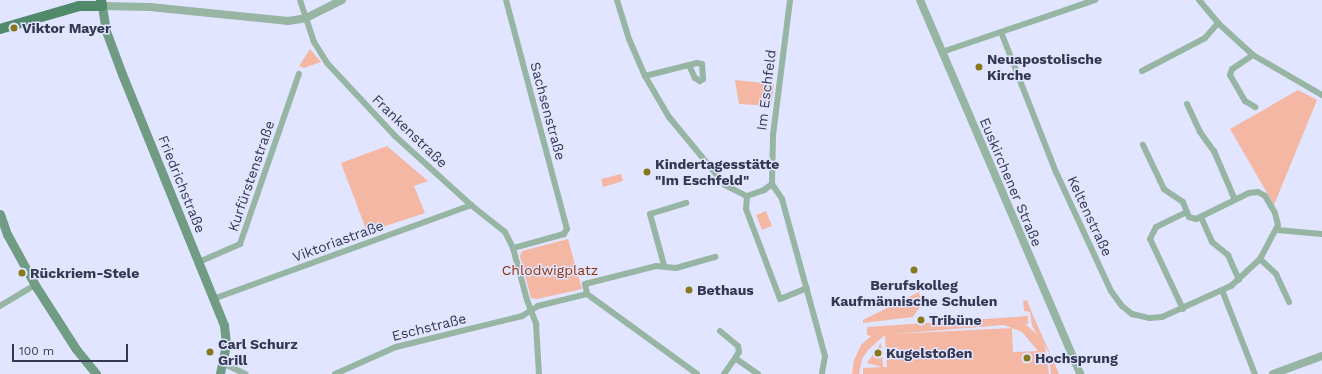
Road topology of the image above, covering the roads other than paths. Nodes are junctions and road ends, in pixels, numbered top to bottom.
1 (300, 0) edge
2 (342, 0) edge
3 (506, 0) edge
4 (617, 0) edge
5 (790, 0) edge
6 (920, 0) edge
7 (1096, 0) edge
8 (1199, 0) edge
9 (102, 3) edge
10 (306, 18) junction
11 (1218, 23) junction
12 (0, 29) edge
13 (1001, 32) junction
14 (942, 52) junction
15 (1253, 55) junction
16 (689, 65) dead end
17 (1142, 71) dead end
18 (299, 74) dead end
19 (645, 76) junction
20 (1322, 95) edge
21 (1187, 104) dead end
22 (1255, 107) dead end
23 (1143, 145) dead end
24 (772, 184) junction
25 (747, 196) junction
26 (1235, 200) junction
27 (686, 203) dead end
28 (471, 205) junction
29 (1187, 212) junction
30 (0, 214) edge
31 (1201, 217) junction
32 (1276, 230) junction
33 (1322, 234) edge
34 (513, 248) junction
35 (715, 257) dead end
36 (1260, 259) junction
37 (199, 262) junction
38 (664, 265) junction
39 (1240, 280) junction
40 (35, 285) junction
41 (807, 288) junction
42 (1222, 290) junction
43 (587, 294) junction
44 (213, 299) junction
45 (1289, 302) dead end
46 (0, 306) edge
47 (1183, 309) junction
48 (532, 310) junction
49 (720, 331) dead end
50 (1322, 356) edge
51 (735, 358) junction
52 (222, 363) junction
53 (822, 373) dead end
54 (96, 374) edge
55 (220, 374) edge
56 (246, 374) edge
57 (335, 374) edge
58 (539, 374) edge
59 (697, 374) edge
60 (724, 374) edge
61 (758, 374) edge
62 (1080, 374) edge
63 (1255, 374) edge
64 (1274, 374) edge

1 - 10 street, Frankenstraße
2 - 10 street
3 - 34 street, Sachsenstraße
4 - 19 street
5 - 24 street, Im Eschfeld
6 - 14 street, Euskirchener Straße
7 - 13 street
8 - 11 street
9 - 10 street
9 - 12 main road
9 - 37 main road, Friedrichstraße
10 - 28 street, Frankenstraße
11 - 15 street
11 - 17 street
13 - 14 street
13 - 47 street, Keltenstraße
14 - 62 street, Euskirchener Straße
15 - 20 street
15 - 22 street
16 - 19 street
18 - 37 street, Kurfürstenstraße
19 - 25 street
21 - 26 street
23 - 29 street
24 - 25 street
24 - 41 street
25 - 41 street
26 - 31 street
26 - 32 street
27 - 38 street
28 - 34 street, Frankenstraße
28 - 44 street, Viktoriastraße
29 - 31 street
29 - 47 street
30 - 40 main road
31 - 39 street
32 - 33 street
32 - 36 street, Keltenstraße
34 - 48 street
35 - 38 street
36 - 39 street, Keltenstraße
36 - 45 street
37 - 44 main road, Friedrichstraße
38 - 43 street
39 - 42 street, Keltenstraße
40 - 46 street
40 - 54 main road
41 - 53 street
42 - 47 street, Keltenstraße
42 - 63 street
43 - 48 street
43 - 59 street
44 - 52 main road, Friedrichstraße
48 - 57 street, Eschstraße
48 - 58 street
49 - 51 street
50 - 64 street
51 - 60 street
51 - 61 street
52 - 55 main road, Friedrichstraße
52 - 56 street

